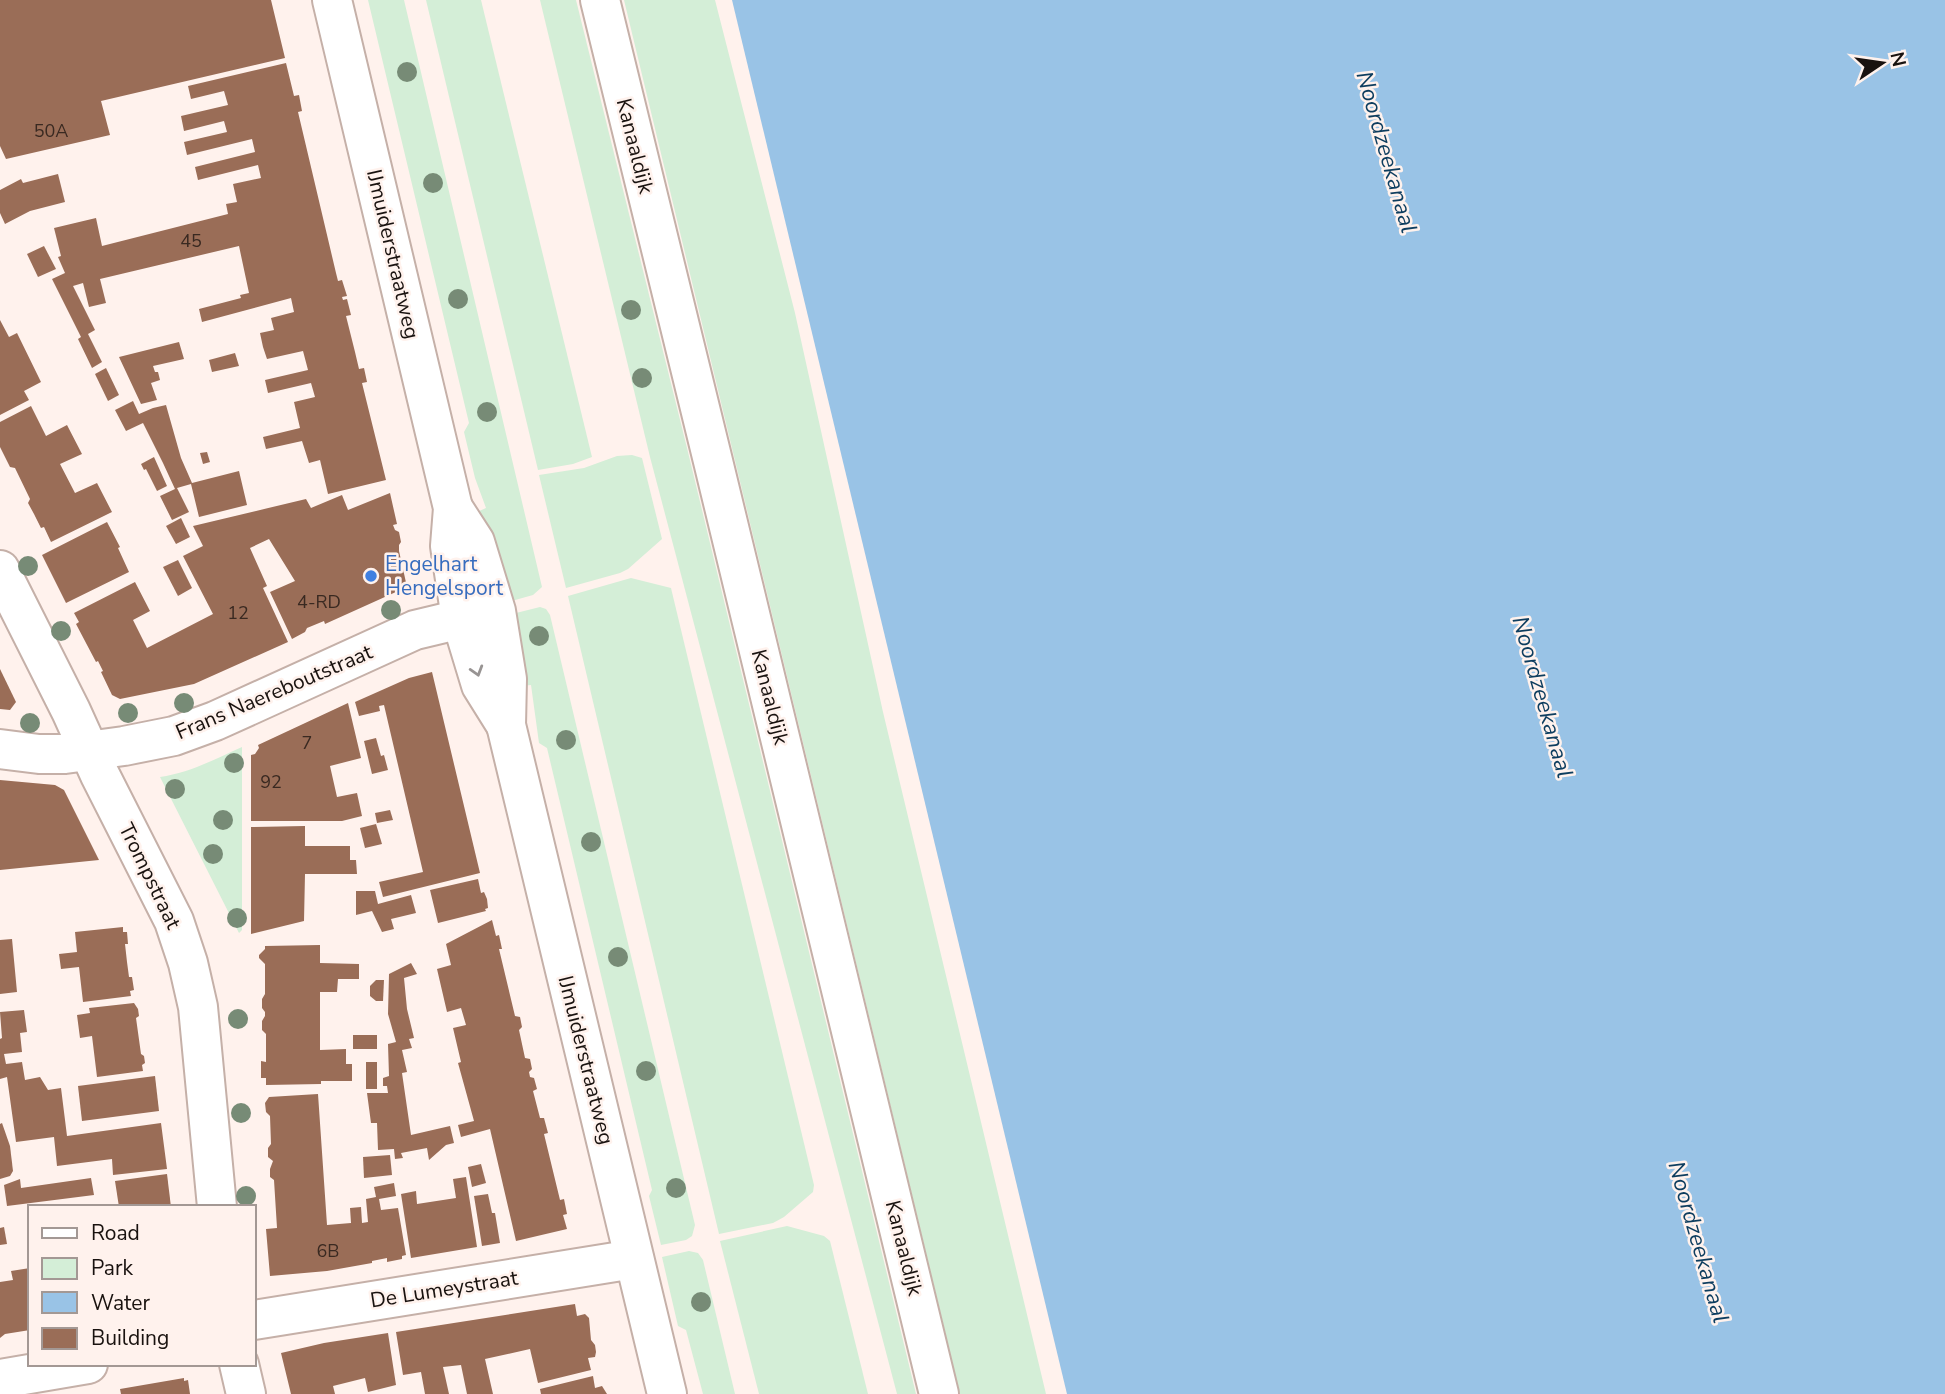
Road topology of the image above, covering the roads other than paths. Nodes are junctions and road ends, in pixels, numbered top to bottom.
1 (332, 0) edge
2 (600, 0) edge
3 (453, 508) junction
4 (0, 570) edge
5 (461, 618) junction
6 (506, 725) junction
7 (0, 749) edge
8 (89, 750) junction
9 (217, 1205) edge
10 (634, 1259) junction
11 (256, 1320) edge
12 (76, 1366) edge
13 (239, 1366) edge
14 (0, 1379) edge
15 (246, 1394) edge
16 (667, 1394) edge
17 (939, 1394) edge

1 - 3 street, IJmuiderstraatweg
2 - 17 street, Kanaaldijk
3 - 5 street, IJmuiderstraatweg
3 - 6 street, IJmuiderstraatweg
4 - 8 street, Trompstraat
5 -> 6 street, IJmuiderstraatweg
5 - 8 street, Frans Naereboutstraat
6 - 10 street, IJmuiderstraatweg
7 - 8 street, Frans Naereboutstraat
8 - 9 street, Trompstraat
10 - 11 street, De Lumeystraat
10 - 16 street, IJmuiderstraatweg
12 - 14 street
13 - 15 street

